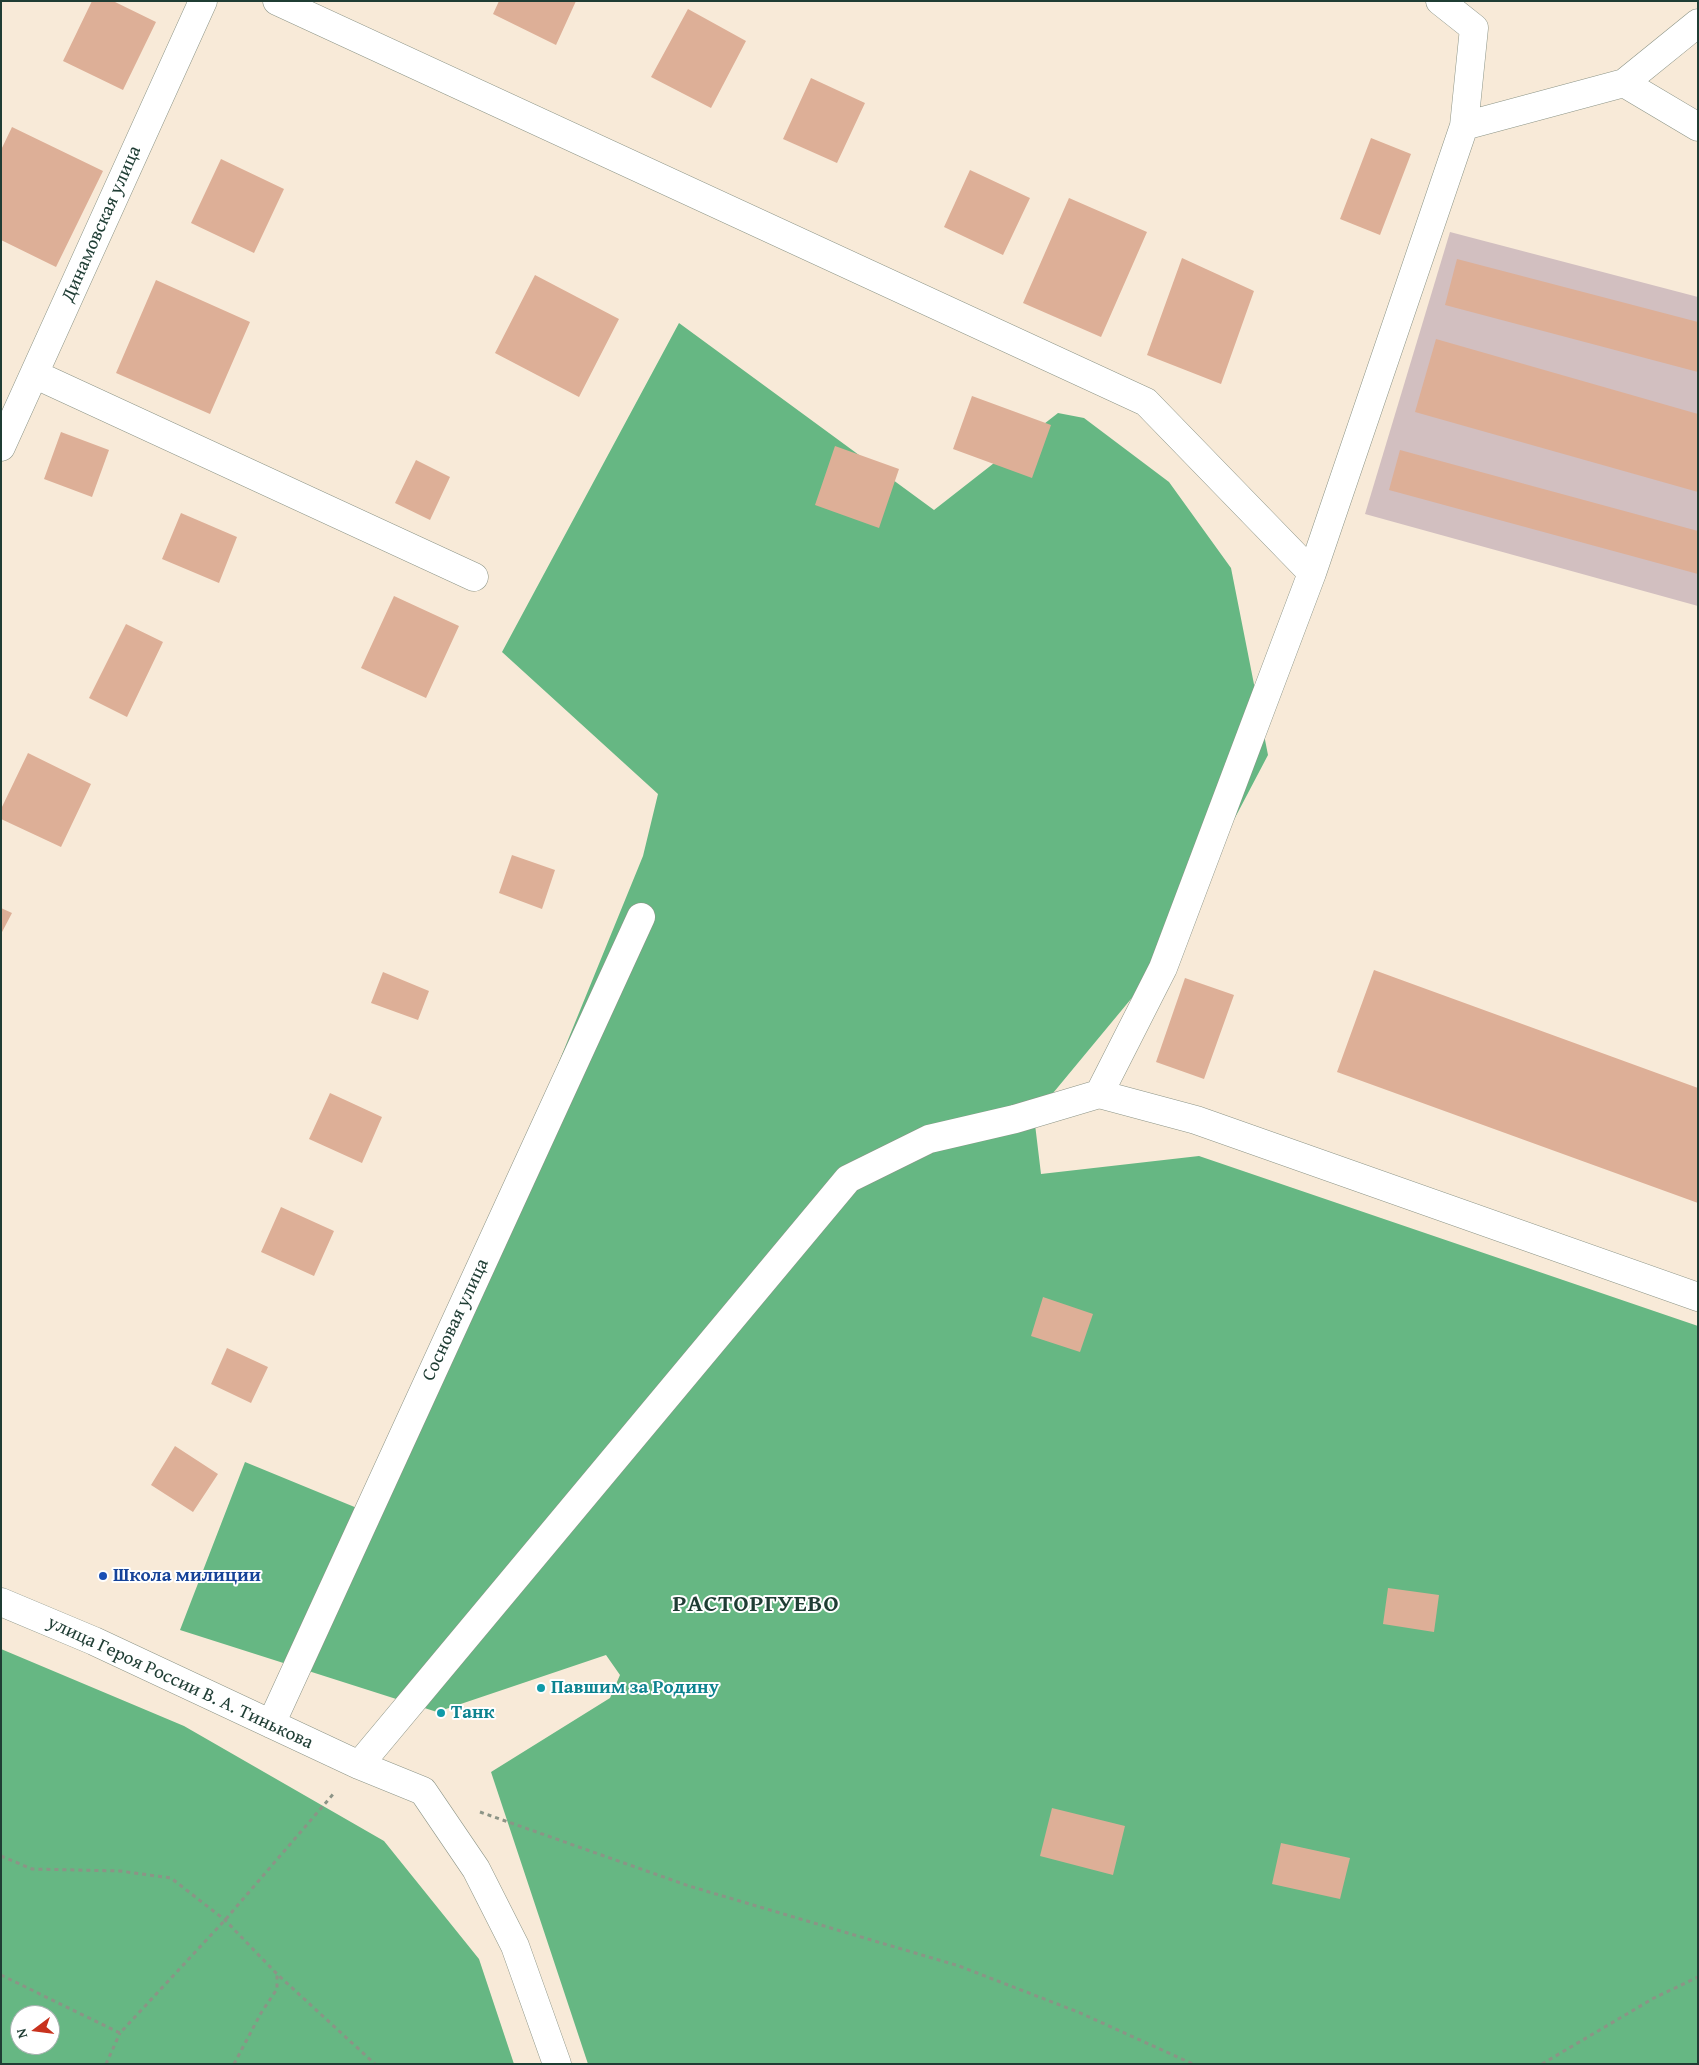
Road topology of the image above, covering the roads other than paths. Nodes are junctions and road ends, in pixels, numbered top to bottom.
1 (203, 1) edge
2 (276, 1) edge
3 (1440, 1) edge
4 (1698, 22) edge
5 (1624, 83) junction
6 (1464, 126) junction
7 (1698, 127) edge
8 (34, 374) junction
9 (1, 447) edge
10 (1312, 573) junction
11 (474, 578) dead end
12 (640, 917) dead end
13 (1099, 1094) junction
14 (1698, 1297) edge
15 (1, 1602) edge
16 (271, 1724) junction
17 (358, 1765) junction
18 (557, 2064) edge

1 - 8 street, Динамовская улица
2 - 10 street
3 - 6 street
4 - 5 street
5 - 6 street
5 - 7 street
6 - 10 street
8 - 9 street, Динамовская улица
8 - 11 street
10 - 13 street
12 - 16 street, Сосновая улица
13 - 14 street
13 - 17 street
15 - 16 street, улица Героя России В. А. Тинькова
16 - 17 street, улица Героя России В. А. Тинькова
17 - 18 street, улица Героя России В. А. Тинькова

